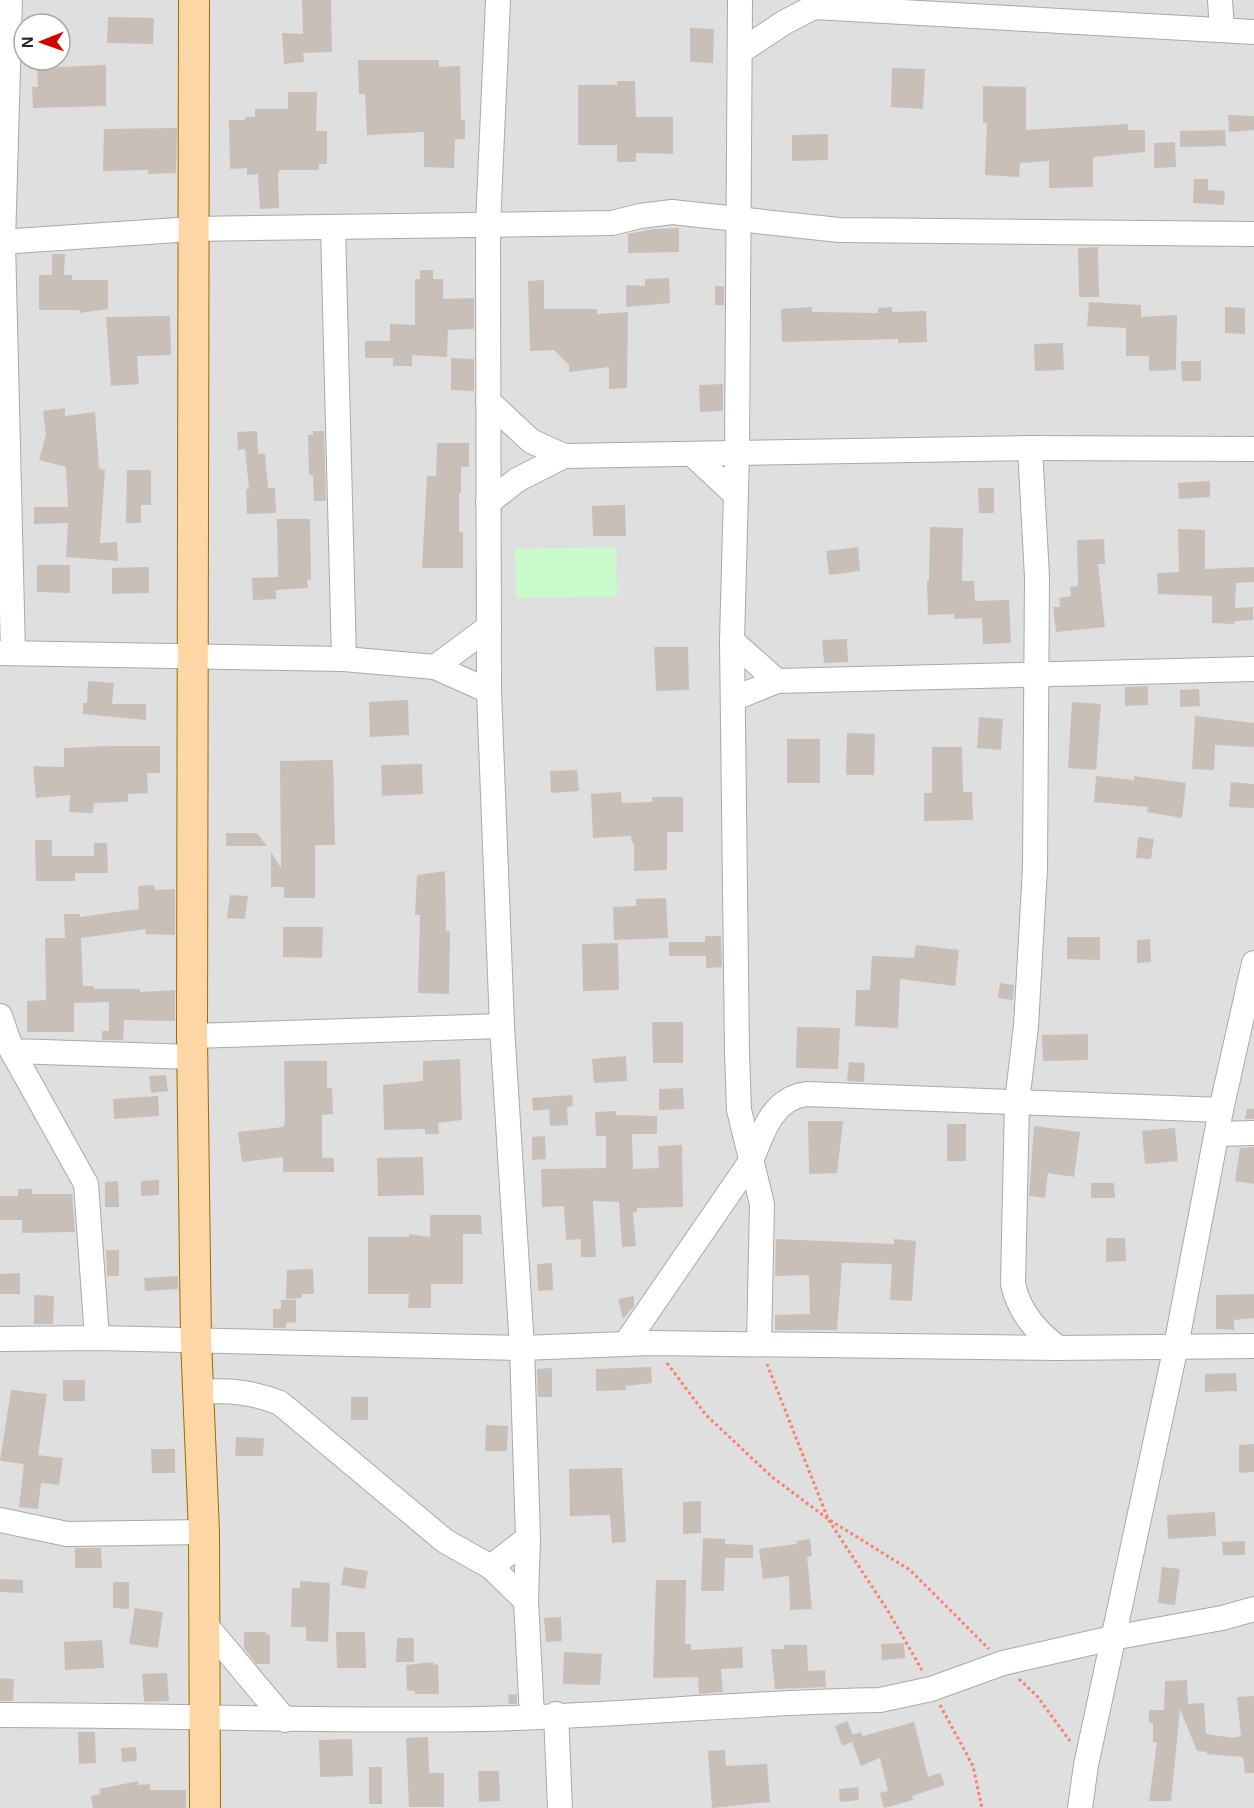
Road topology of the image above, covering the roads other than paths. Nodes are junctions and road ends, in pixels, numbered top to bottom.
1 (10, 0) edge
2 (194, 0) edge
3 (498, 0) edge
4 (740, 0) edge
5 (1220, 0) edge
6 (811, 3) edge
7 (1044, 11) edge
8 (1222, 30) junction
9 (1254, 32) edge
10 (741, 51) junction
11 (738, 217) junction
12 (488, 225) junction
13 (333, 228) junction
14 (192, 229) junction
15 (1254, 234) edge
16 (2, 242) edge
17 (488, 401) junction
18 (1030, 448) junction
19 (1254, 449) edge
20 (693, 454) junction
21 (737, 454) junction
22 (564, 456) junction
23 (736, 495) junction
24 (488, 503) junction
25 (5, 516) edge
26 (489, 627) junction
27 (732, 641) junction
28 (7, 653) edge
29 (193, 657) junction
30 (344, 659) junction
31 (435, 667) junction
32 (1254, 669) edge
33 (1035, 676) junction
34 (777, 681) junction
35 (489, 692) junction
36 (733, 699) junction
37 (1254, 963) edge
38 (0, 1016) edge
39 (501, 1026) junction
40 (192, 1046) junction
41 (12, 1051) junction
42 (1017, 1102) junction
43 (1219, 1122) junction
44 (1254, 1133) edge
45 (751, 1161) junction
46 (97, 1338) junction
47 (0, 1339) edge
48 (196, 1340) junction
49 (626, 1343) junction
50 (759, 1344) junction
51 (1176, 1346) junction
52 (1254, 1346) edge
53 (522, 1348) junction
54 (1058, 1348) junction
55 (200, 1392) junction
56 (0, 1520) edge
57 (204, 1532) junction
58 (528, 1538) junction
59 (491, 1567) junction
60 (526, 1601) junction
61 (1254, 1609) edge
62 (204, 1623) junction
63 (1112, 1638) junction
64 (556, 1714) junction
65 (0, 1715) edge
66 (532, 1716) junction
67 (206, 1717) junction
68 (285, 1720) junction
69 (205, 1808) edge
70 (560, 1808) edge
71 (1080, 1808) edge

1 - 16 street
2 - 14 main road
3 - 12 street
4 - 10 street
5 - 8 street
6 - 7 street
6 - 10 street
7 - 8 street
8 - 9 street
10 - 11 street
11 - 12 street
11 - 15 street
11 - 21 street
12 - 13 street
12 - 17 street
13 - 14 street
13 - 30 street
14 - 16 street
14 - 29 main road
16 - 25 street
17 - 22 street
17 - 24 street
18 - 19 street
18 - 21 street
18 - 33 street
20 - 21 street
20 - 22 street
20 - 23 street
21 - 23 street
22 - 24 street
23 - 27 street
24 - 26 street
25 - 28 street
26 - 31 street
26 - 35 street
27 - 34 street
27 - 36 street
28 - 29 street
29 - 30 street
29 - 40 main road
30 - 31 street
31 - 35 street
32 - 33 street
33 - 34 street
33 - 42 street
34 - 36 street
35 - 39 street
36 - 45 street
37 - 43 street
38 - 41 street
39 - 40 street
39 - 53 street
40 - 41 street
40 - 48 main road
41 - 46 street
42 - 43 street
42 - 45 street
42 - 54 street
43 - 44 street
43 - 51 street
45 - 49 street
45 - 50 street
46 - 47 street
46 - 48 street
48 - 53 street
48 - 55 main road
49 - 50 street
49 - 53 street
50 - 54 street
51 - 52 street
51 - 54 street
51 - 63 street
53 - 58 street
55 - 57 main road
55 - 59 street
56 - 57 street
57 - 62 main road
58 - 59 street
58 - 60 street
59 - 60 street
60 - 66 street
61 - 63 street
62 - 67 main road
62 - 68 street
63 - 64 street
63 - 71 street
64 - 66 street
64 - 70 street
65 - 67 street
66 - 68 street
67 - 68 street
67 - 69 main road

